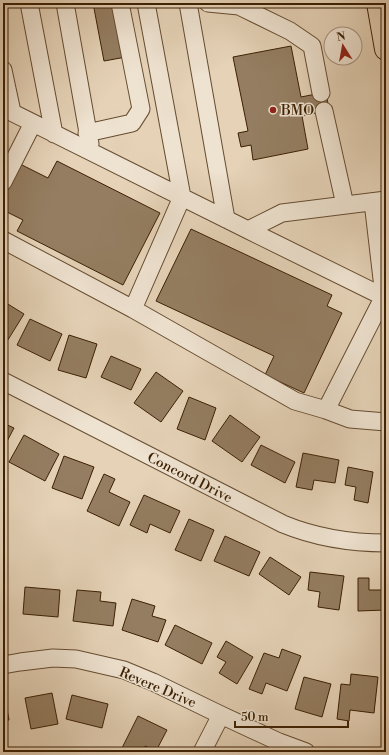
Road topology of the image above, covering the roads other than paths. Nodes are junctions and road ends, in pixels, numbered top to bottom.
1 (29, 3) edge
2 (65, 3) edge
3 (120, 3) edge
4 (146, 3) edge
5 (188, 3) edge
6 (208, 3) edge
7 (378, 3) edge
8 (239, 5) edge
9 (386, 49) edge
10 (3, 70) edge
11 (321, 93) dead end
12 (8, 110) edge
13 (324, 111) dead end
14 (33, 124) junction
15 (88, 133) junction
16 (54, 134) junction
17 (91, 152) junction
18 (3, 182) edge
19 (182, 197) junction
20 (379, 201) edge
21 (345, 205) junction
22 (226, 219) junction
23 (248, 230) junction
24 (3, 240) edge
25 (385, 297) edge
26 (133, 309) junction
27 (3, 381) edge
28 (326, 410) junction
29 (386, 422) edge
30 (386, 543) edge
31 (3, 665) edge
32 (221, 716) junction
33 (202, 752) edge
34 (306, 752) edge

1 - 16 street
2 - 15 street
3 - 15 street
4 - 19 street
5 - 22 street
6 - 8 street
7 - 9 main road
8 - 11 street
10 - 12 street
12 - 14 street
13 - 21 street
14 - 16 street
14 - 18 street
15 - 17 street
16 - 17 street
17 - 19 street
19 - 22 street
19 - 26 street
20 - 21 street
20 - 25 street
21 - 23 street
22 - 23 street
23 - 25 street
24 - 26 street
25 - 28 street
26 - 28 street
27 - 30 street, Concord Drive
28 - 29 street
31 - 32 street, Revere Drive
32 - 33 street
32 - 34 street, Revere Drive

